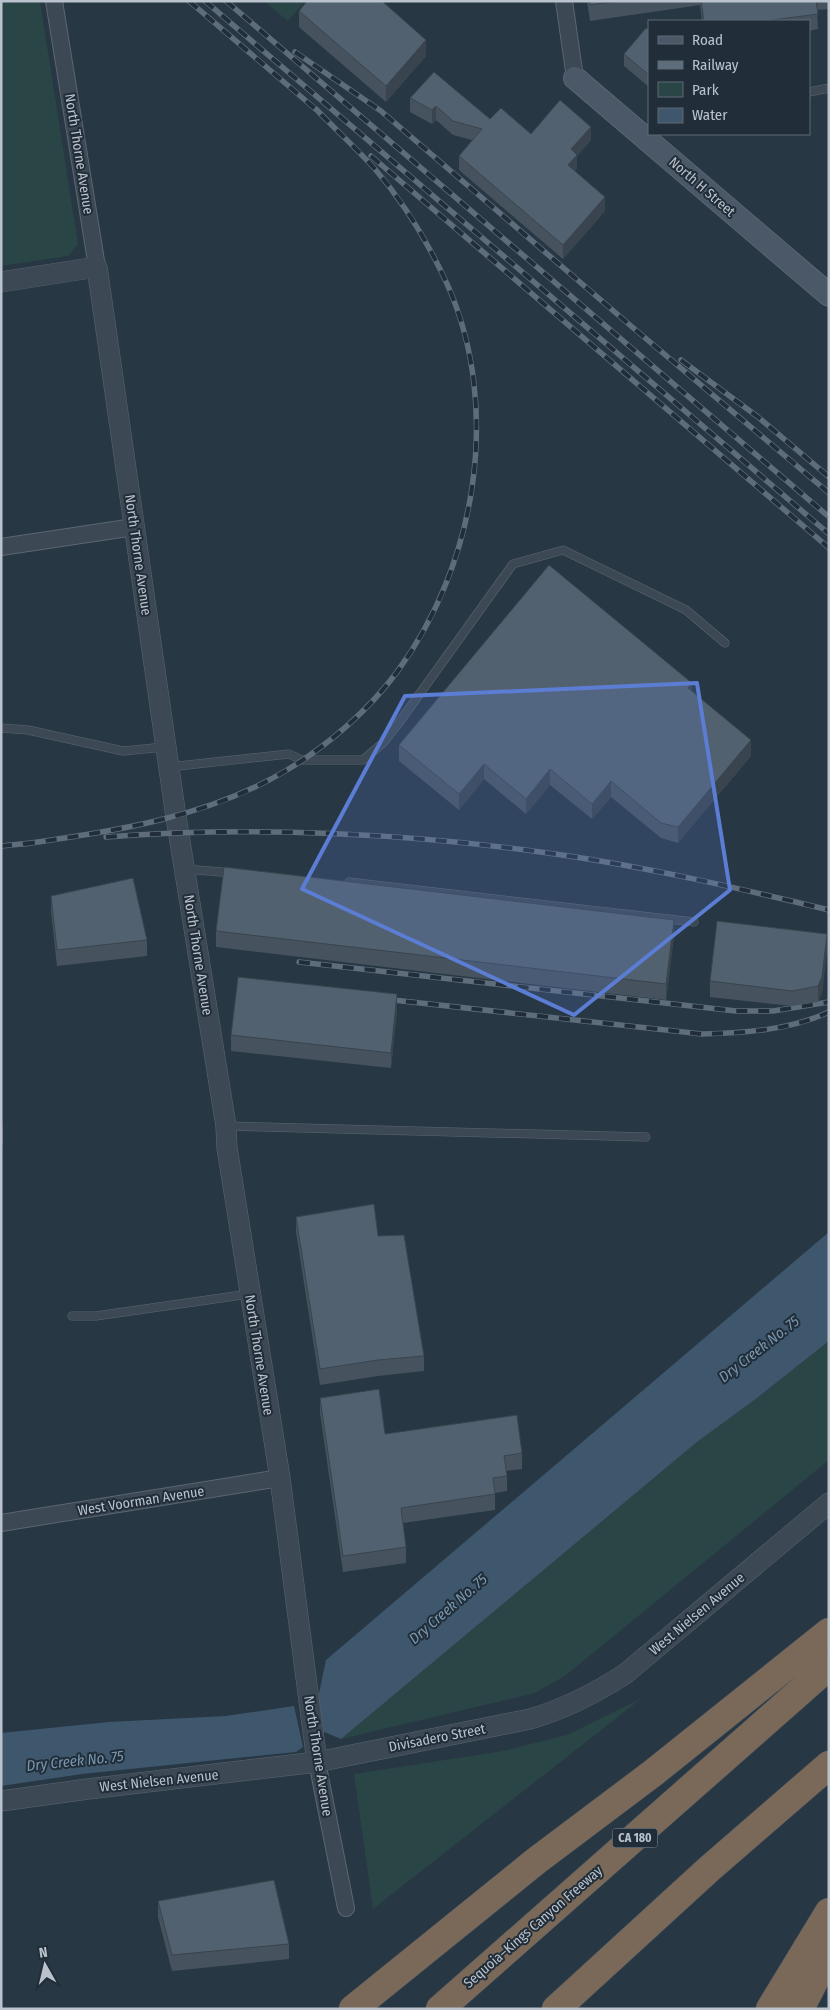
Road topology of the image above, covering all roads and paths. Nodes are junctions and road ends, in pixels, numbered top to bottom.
1 (54, 1) edge
2 (564, 1) edge
3 (575, 78) joint
4 (829, 88) edge
5 (810, 92) edge
6 (646, 135) edge
7 (97, 267) junction
8 (1, 282) edge
9 (829, 295) edge
10 (134, 527) junction
11 (1, 547) edge
12 (725, 643) dead end
13 (1, 728) edge
14 (166, 747) junction
15 (169, 767) junction
16 (185, 870) junction
17 (246, 874) edge
18 (342, 882) edge
19 (694, 922) dead end
20 (226, 1126) junction
21 (646, 1137) dead end
22 (249, 1294) junction
23 (72, 1316) dead end
24 (280, 1478) junction
25 (829, 1503) edge
26 (1, 1523) edge
27 (829, 1632) edge
28 (829, 1666) edge
29 (556, 1712) joint
30 (316, 1756) junction
31 (829, 1765) edge
32 (653, 1773) junction
33 (1, 1801) edge
34 (346, 1908) dead end
35 (829, 1912) edge
36 (829, 1952) edge
37 (353, 2009) edge
38 (378, 2009) edge
39 (440, 2009) edge
40 (556, 2009) edge
41 (770, 2009) edge
42 (800, 2009) edge

1 - 7 street, North Thorne Avenue
2 - 3 street
3 - 6 main road, North H Street
4 - 5 lane
6 - 9 main road, North H Street
7 - 8 street
7 - 10 street, North Thorne Avenue
10 - 11 street
10 - 14 street, North Thorne Avenue
12 - 15 lane
13 - 14 lane
14 - 15 street, North Thorne Avenue
15 - 16 street, North Thorne Avenue
16 - 17 lane
16 - 20 street, North Thorne Avenue
18 - 19 lane
20 - 21 lane
20 - 22 street, North Thorne Avenue
22 - 23 lane
22 - 24 street, North Thorne Avenue
24 - 26 street, West Voorman Avenue
24 - 30 street, North Thorne Avenue
25 - 29 street, West Nielsen Avenue
27 - 32 highway
28 - 39 highway, Sequoia–Kings Canyon Freeway / CA 180
29 - 30 street, Divisadero Street
30 - 33 street, West Nielsen Avenue
30 - 34 street, North Thorne Avenue
31 - 40 highway
32 - 37 highway
32 - 38 highway
35 - 41 highway
36 - 42 highway

